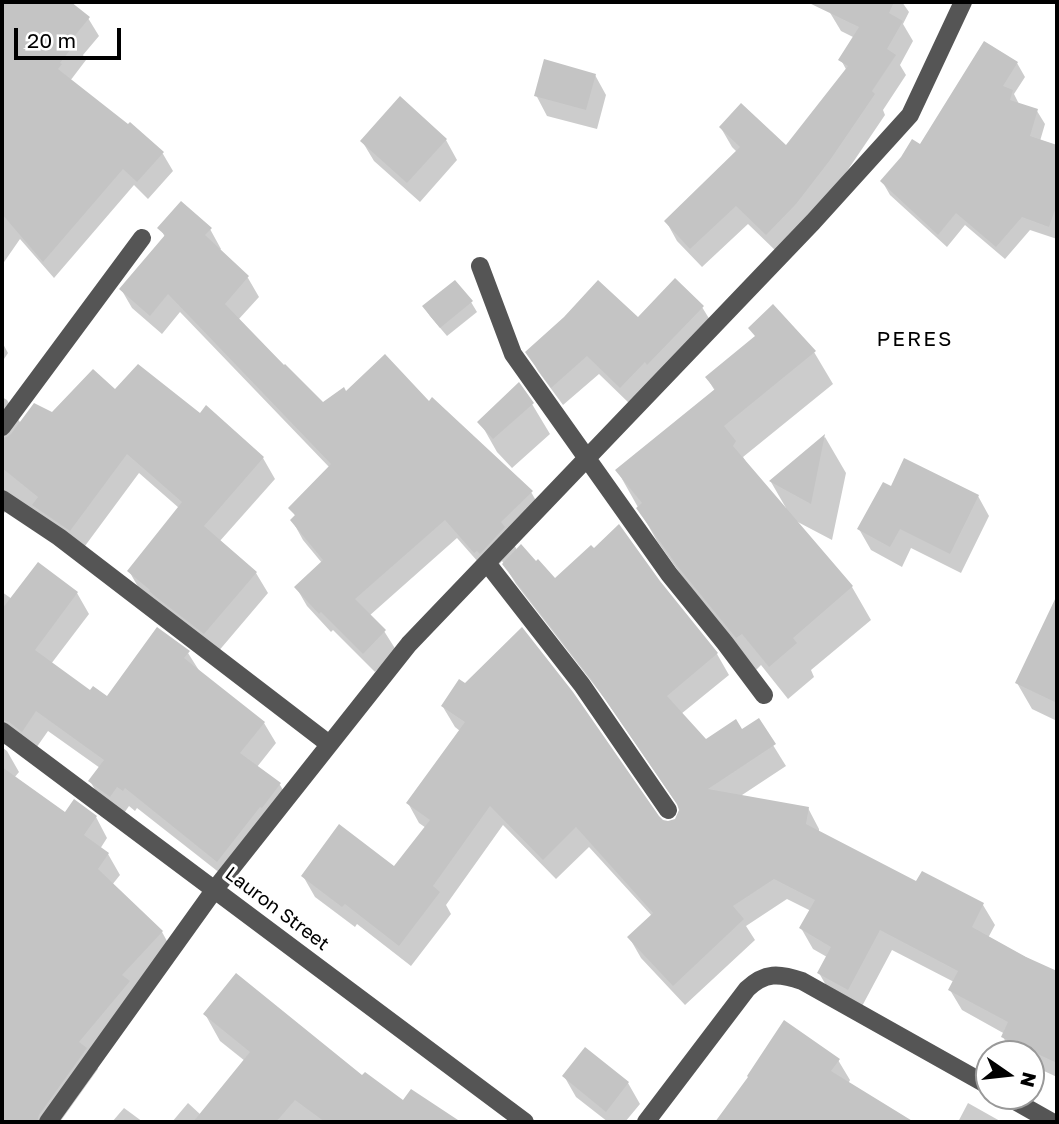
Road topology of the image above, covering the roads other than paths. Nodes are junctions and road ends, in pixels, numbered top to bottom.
1 (963, 2) edge
2 (142, 238) dead end
3 (480, 266) dead end
4 (2, 427) edge
5 (587, 457) junction
6 (2, 499) edge
7 (487, 563) junction
8 (764, 695) dead end
9 (2, 731) edge
10 (329, 744) junction
11 (668, 810) dead end
12 (215, 889) junction
13 (975, 1078) edge
14 (1031, 1110) edge
15 (48, 1122) edge
16 (525, 1122) edge
17 (646, 1122) edge
18 (1052, 1122) edge

1 - 5 street
2 - 4 street
3 - 5 street
5 - 7 street
5 - 8 street
6 - 10 street
7 - 10 street
7 - 11 street
9 - 12 street, Lauron Street
10 - 12 street
12 - 15 street
12 - 16 street, Lauron Street
13 - 17 street
14 - 18 street

